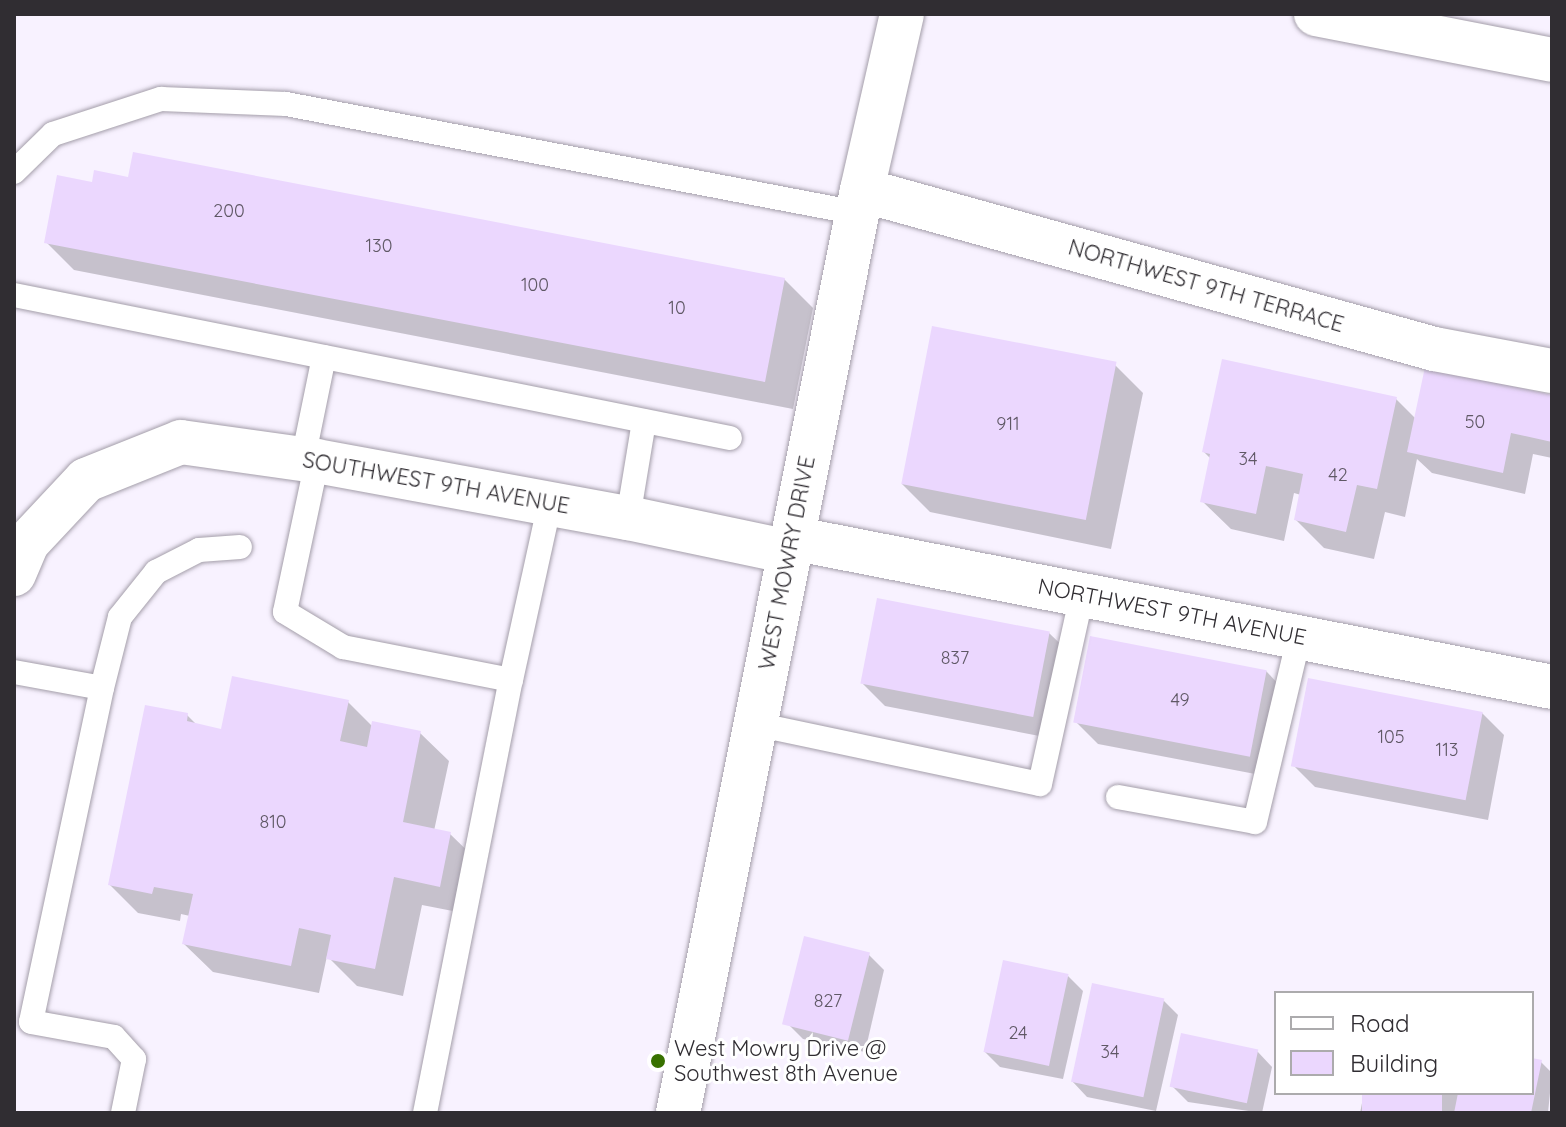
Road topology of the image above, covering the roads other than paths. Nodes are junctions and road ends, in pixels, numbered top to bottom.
1 (902, 14) edge
2 (1316, 14) edge
3 (1552, 60) edge
4 (14, 172) edge
5 (860, 202) junction
6 (14, 295) edge
7 (324, 357) junction
8 (1552, 371) edge
9 (644, 421) junction
10 (730, 438) dead end
11 (310, 460) junction
12 (550, 503) junction
13 (628, 518) junction
14 (791, 545) junction
15 (240, 547) dead end
16 (14, 574) edge
17 (1082, 594) junction
18 (1299, 637) junction
19 (14, 672) edge
20 (511, 680) junction
21 (1552, 687) edge
22 (102, 688) junction
23 (755, 724) junction
24 (1118, 797) dead end
25 (685, 1112) edge
26 (123, 1113) edge
27 (425, 1113) edge

1 - 5 street, WEST MOWRY DRIVE
2 - 3 street
4 - 5 lane
5 - 8 street, NORTHWEST 9TH TERRACE
5 - 14 street, WEST MOWRY DRIVE
6 - 7 lane
7 - 9 lane
7 - 11 lane
9 - 10 lane
9 - 13 lane
11 - 12 street, SOUTHWEST 9TH AVENUE
11 - 16 street, SOUTHWEST 9TH AVENUE
11 - 20 lane
12 - 13 street, SOUTHWEST 9TH AVENUE
12 - 20 lane
13 - 14 street, SOUTHWEST 9TH AVENUE
14 - 17 street, NORTHWEST 9TH AVENUE
14 - 23 street, WEST MOWRY DRIVE
15 - 22 lane
17 - 18 street, NORTHWEST 9TH AVENUE
17 - 23 lane
18 - 21 street, NORTHWEST 9TH AVENUE
18 - 24 lane
19 - 22 lane
20 - 27 lane
22 - 26 lane
23 - 25 street, WEST MOWRY DRIVE

